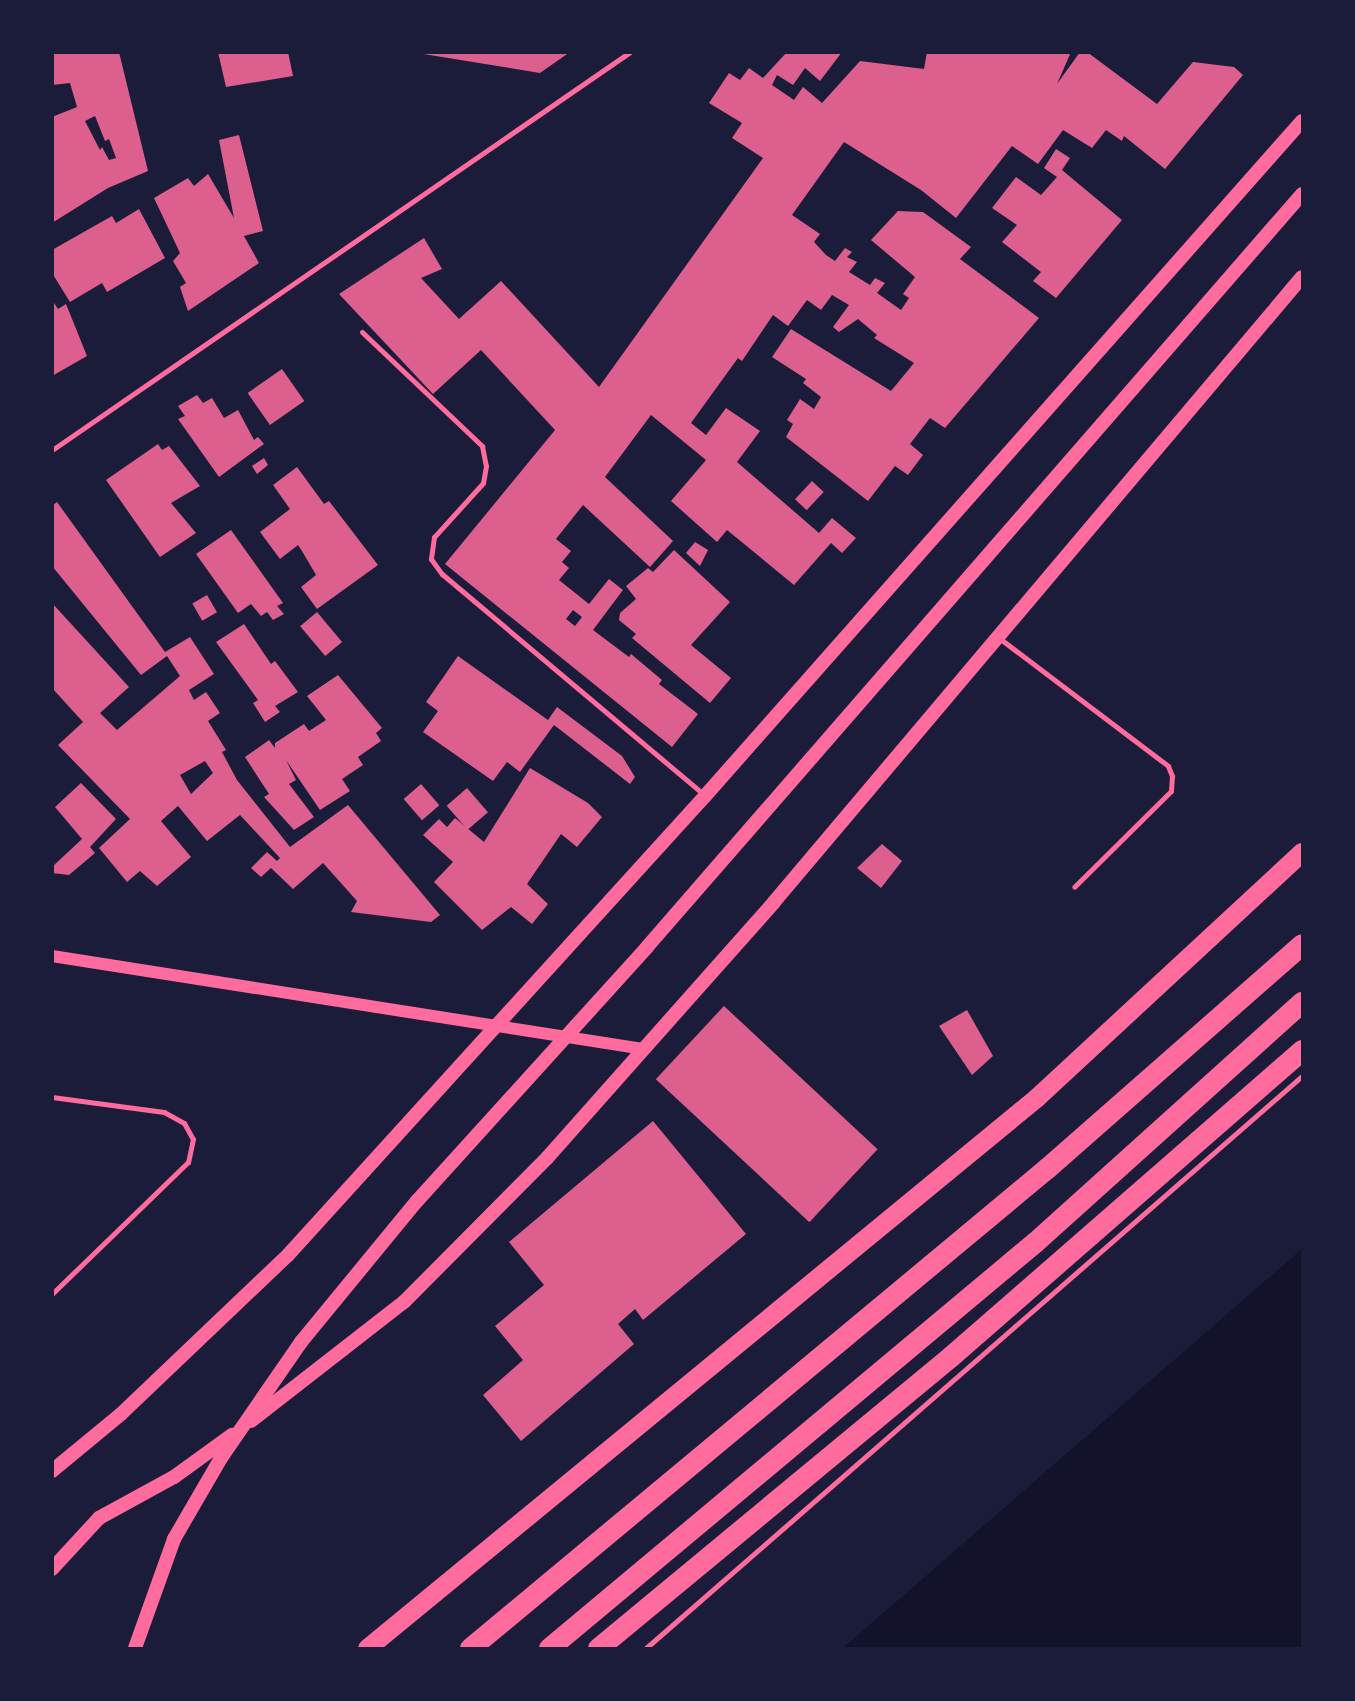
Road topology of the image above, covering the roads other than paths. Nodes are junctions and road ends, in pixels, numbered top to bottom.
1 (630, 52) edge
2 (1303, 121) edge
3 (1303, 194) edge
4 (1303, 277) edge
5 (362, 332) dead end
6 (52, 450) edge
7 (999, 638) junction
8 (705, 796) junction
9 (1303, 852) edge
10 (1074, 887) dead end
11 (1303, 944) edge
12 (52, 956) edge
13 (1303, 1002) edge
14 (498, 1023) junction
15 (643, 1049) junction
16 (1303, 1050) edge
17 (1303, 1076) edge
18 (52, 1097) edge
19 (52, 1294) edge
20 (52, 1471) edge
21 (52, 1569) edge
22 (135, 1648) edge
23 (367, 1648) edge
24 (470, 1648) edge
25 (549, 1648) edge
26 (598, 1648) edge
27 (646, 1648) edge

1 - 6 lane
2 - 8 main road
3 - 22 main road
4 - 7 main road
5 - 8 lane
7 - 10 lane
7 - 15 main road
8 - 14 main road
9 - 23 highway
11 - 24 highway
12 - 14 street
13 - 25 highway
14 - 15 street
14 - 20 main road
15 - 21 main road
16 - 26 highway
17 - 27 lane
18 - 19 lane

